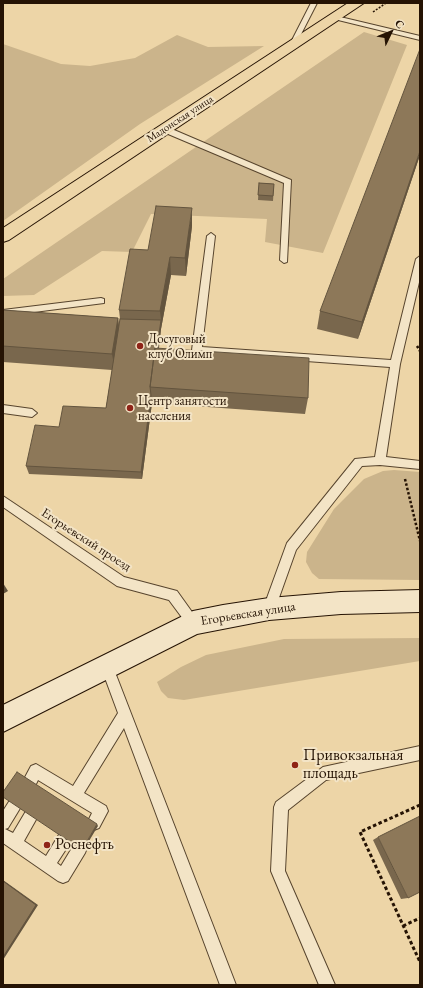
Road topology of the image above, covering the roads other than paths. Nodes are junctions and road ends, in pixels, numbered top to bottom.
1 (314, 3) edge
2 (357, 3) edge
3 (336, 18) junction
4 (420, 38) edge
5 (292, 46) junction
6 (164, 129) junction
7 (3, 236) edge
8 (211, 236) dead end
9 (420, 259) edge
10 (284, 260) dead end
11 (101, 302) dead end
12 (3, 313) edge
13 (394, 364) junction
14 (3, 409) edge
15 (32, 413) dead end
16 (380, 461) junction
17 (420, 465) edge
18 (3, 501) edge
19 (420, 601) edge
20 (269, 608) junction
21 (193, 623) junction
22 (107, 667) junction
23 (125, 714) junction
24 (3, 719) edge
25 (420, 753) edge
26 (30, 781) edge
27 (81, 804) junction
28 (15, 805) edge
29 (31, 816) edge
30 (3, 822) edge
31 (94, 823) edge
32 (65, 838) edge
33 (9, 839) edge
34 (80, 848) edge
35 (48, 865) junction
36 (228, 985) edge
37 (327, 985) edge

1 - 5 lane
2 - 3 highway, Мадонская улица
3 - 4 lane
3 - 5 highway, Мадонская улица
5 - 6 highway, Мадонская улица
6 - 7 highway, Мадонская улица
6 - 10 lane
8 - 13 lane
9 - 13 lane
11 - 12 lane
13 - 16 lane
14 - 15 lane
16 - 17 lane
16 - 20 lane
18 - 21 lane, Егорьевский проезд
19 - 20 main road, Егорьевская улица
20 - 21 main road, Егорьевская улица
21 - 22 main road, Егорьевская улица
22 - 23 lane
22 - 24 main road, Егорьевская улица
23 - 27 lane
23 - 36 lane
25 - 37 lane
26 - 27 lane
27 - 31 lane
28 - 30 lane
29 - 33 lane
32 - 35 lane
33 - 35 lane
34 - 35 lane

